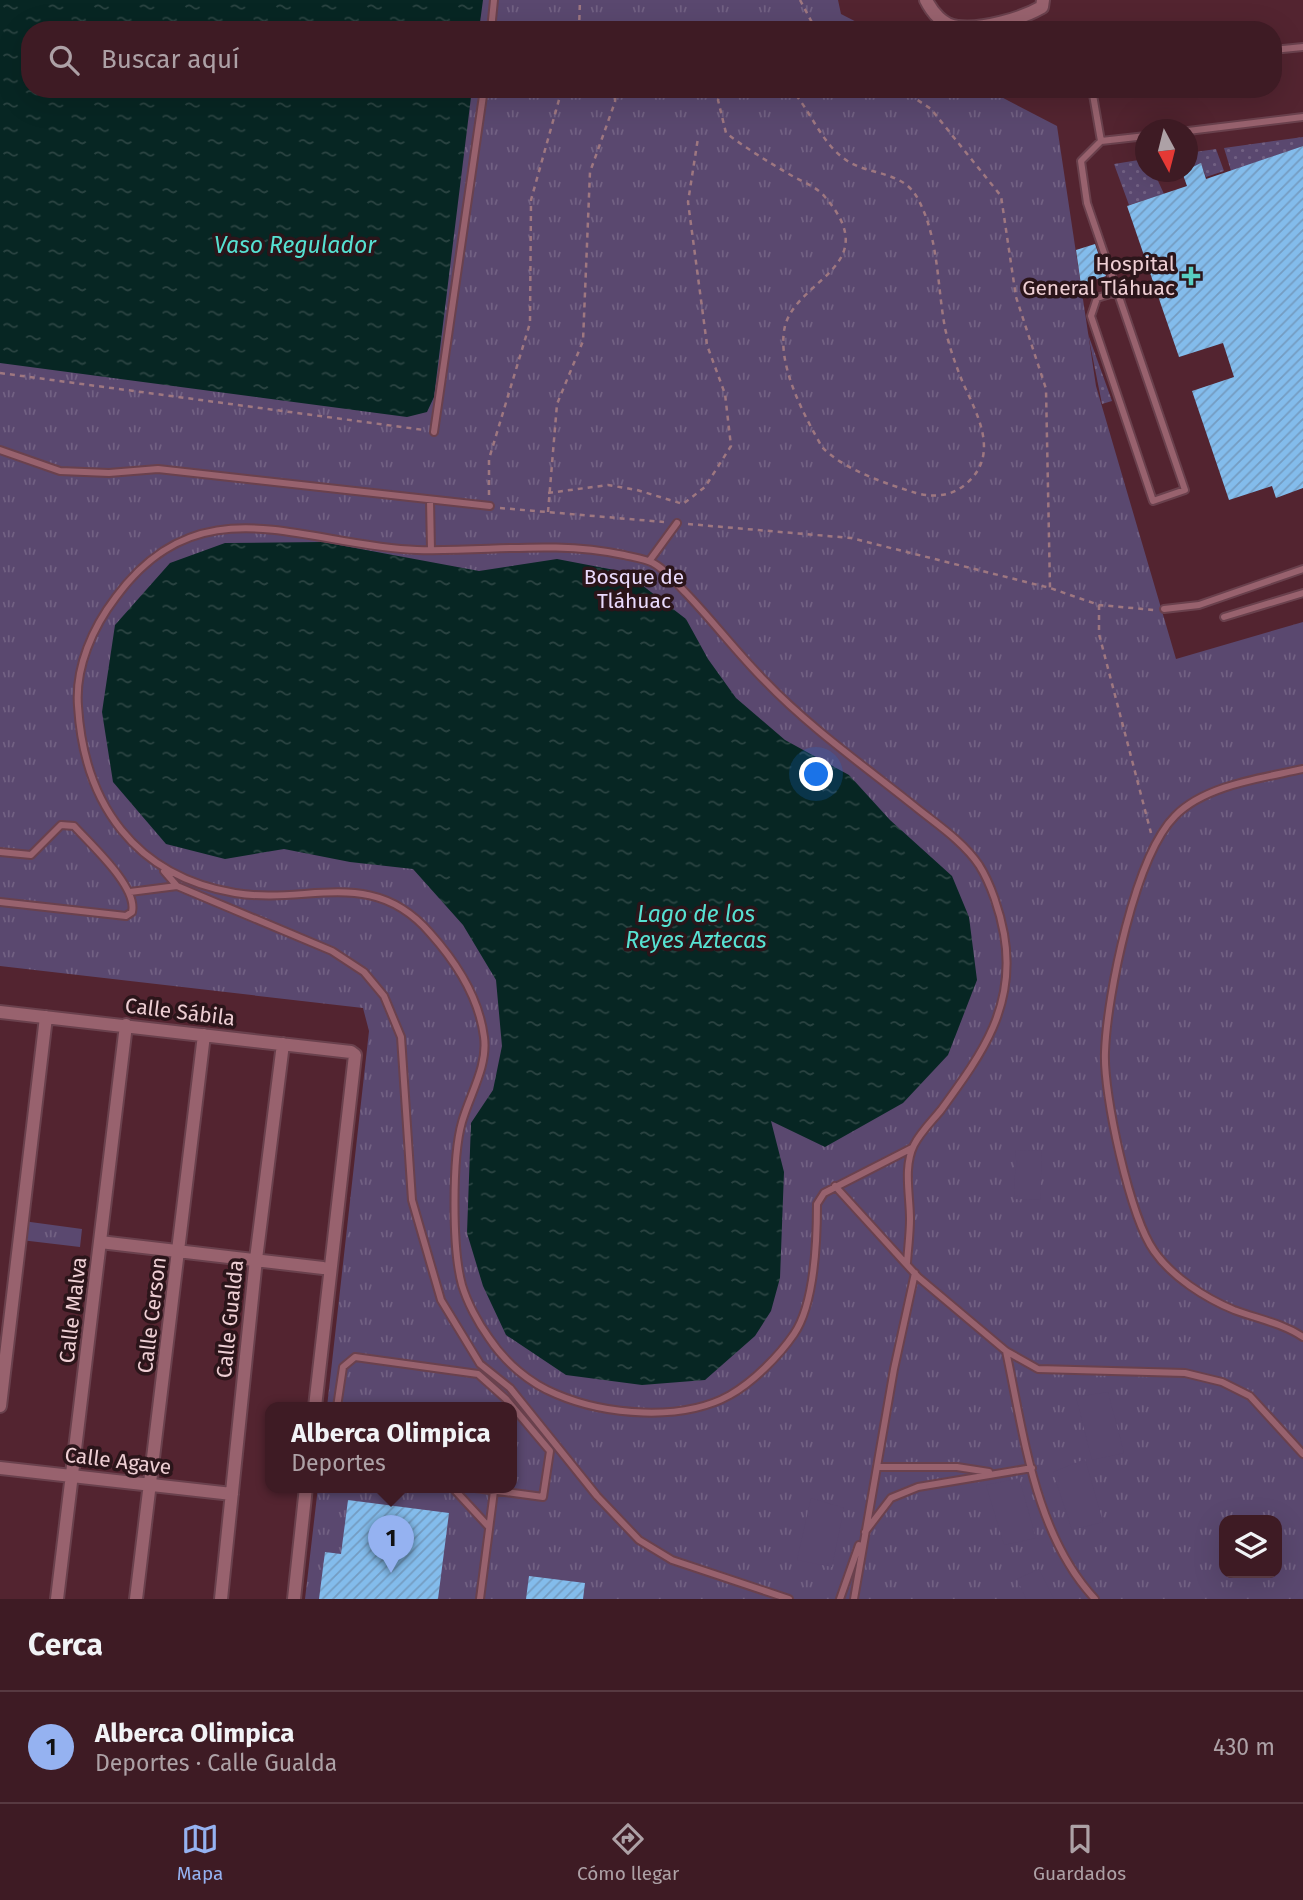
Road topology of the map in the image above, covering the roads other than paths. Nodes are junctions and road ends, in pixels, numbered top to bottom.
1 (494, 0) edge
2 (926, 0) edge
3 (1044, 0) edge
4 (492, 21) edge
5 (945, 21) edge
6 (1005, 21) edge
7 (1303, 47) edge
8 (1282, 49) edge
9 (483, 98) edge
10 (1094, 98) edge
11 (1303, 117) edge
12 (1198, 130) edge
13 (1135, 137) edge
14 (1101, 141) junction
15 (1117, 292) junction
16 (434, 432) road end
17 (0, 450) edge
18 (430, 500) junction
19 (490, 506) road end
20 (677, 523) road end
21 (431, 550) junction
22 (650, 560) junction
23 (1303, 569) edge
24 (1303, 593) edge
25 (1164, 609) road end
26 (1224, 617) dead end
27 (1303, 769) edge
28 (0, 852) edge
29 (163, 870) junction
30 (177, 886) junction
31 (130, 892) junction
32 (0, 902) edge
33 (0, 1012) edge
34 (46, 1017) junction
35 (126, 1025) junction
36 (204, 1035) junction
37 (283, 1044) junction
38 (912, 1148) junction
39 (835, 1186) junction
40 (100, 1242) junction
41 (179, 1251) junction
42 (256, 1259) junction
43 (907, 1263) junction
44 (323, 1268) dead end
45 (915, 1273) junction
46 (1303, 1336) edge
47 (1006, 1352) junction
48 (519, 1372) junction
49 (510, 1388) junction
50 (316, 1402) edge
51 (338, 1402) edge
52 (509, 1402) edge
53 (0, 1406) edge
54 (517, 1411) edge
55 (1303, 1454) edge
56 (878, 1467) junction
57 (0, 1468) edge
58 (1031, 1468) junction
59 (994, 1473) junction
60 (73, 1474) junction
61 (150, 1485) junction
62 (305, 1493) edge
63 (457, 1493) edge
64 (494, 1493) edge
65 (510, 1493) edge
66 (232, 1494) junction
67 (488, 1527) junction
68 (862, 1537) junction
69 (57, 1599) edge
70 (136, 1599) edge
71 (221, 1599) edge
72 (294, 1599) edge
73 (480, 1599) edge
74 (789, 1599) edge
75 (841, 1599) edge
76 (854, 1599) edge
77 (1096, 1599) edge

1 - 4 lane
2 - 5 street
3 - 6 street
7 - 8 lane
9 - 16 lane
10 - 14 lane
11 - 12 lane
13 - 14 lane
14 - 15 lane
15 - 15 lane
17 - 18 lane
18 - 19 lane
18 - 21 lane
20 - 22 lane
21 - 22 lane
21 - 29 lane
22 - 38 lane
23 - 25 lane
24 - 26 lane
27 - 46 lane
28 - 31 lane
29 - 30 lane
29 - 48 lane
30 - 31 lane
30 - 49 lane
31 - 32 lane
33 - 34 street, Calle Sábila
34 - 35 street, Calle Sábila
34 - 53 street
35 - 36 street, Calle Sábila
35 - 40 street, Calle Malva
36 - 37 street, Calle Sábila
36 - 41 street, Calle Cerson
37 - 42 street, Calle Gualda
37 - 50 street, Calle Sábila
38 - 39 lane
38 - 43 lane
39 - 43 lane
39 - 48 lane
40 - 41 street
40 - 60 street, Calle Malva
41 - 42 street
41 - 61 street, Calle Cerson
42 - 44 street
42 - 66 street, Calle Gualda
43 - 45 lane
45 - 47 lane
45 - 56 lane
47 - 55 lane
47 - 58 lane
48 - 49 lane
49 - 74 lane
51 - 52 lane
54 - 65 lane
56 - 59 lane
56 - 68 lane
57 - 60 street, Calle Agave
58 - 59 lane
58 - 77 lane
59 - 68 lane
60 - 61 street, Calle Agave
60 - 69 street, Calle Malva
61 - 66 street, Calle Agave
61 - 70 street, Calle Cerson
62 - 72 street
63 - 67 lane
64 - 67 lane
66 - 71 street, Calle Gualda
67 - 73 lane
68 - 75 lane
68 - 76 lane

